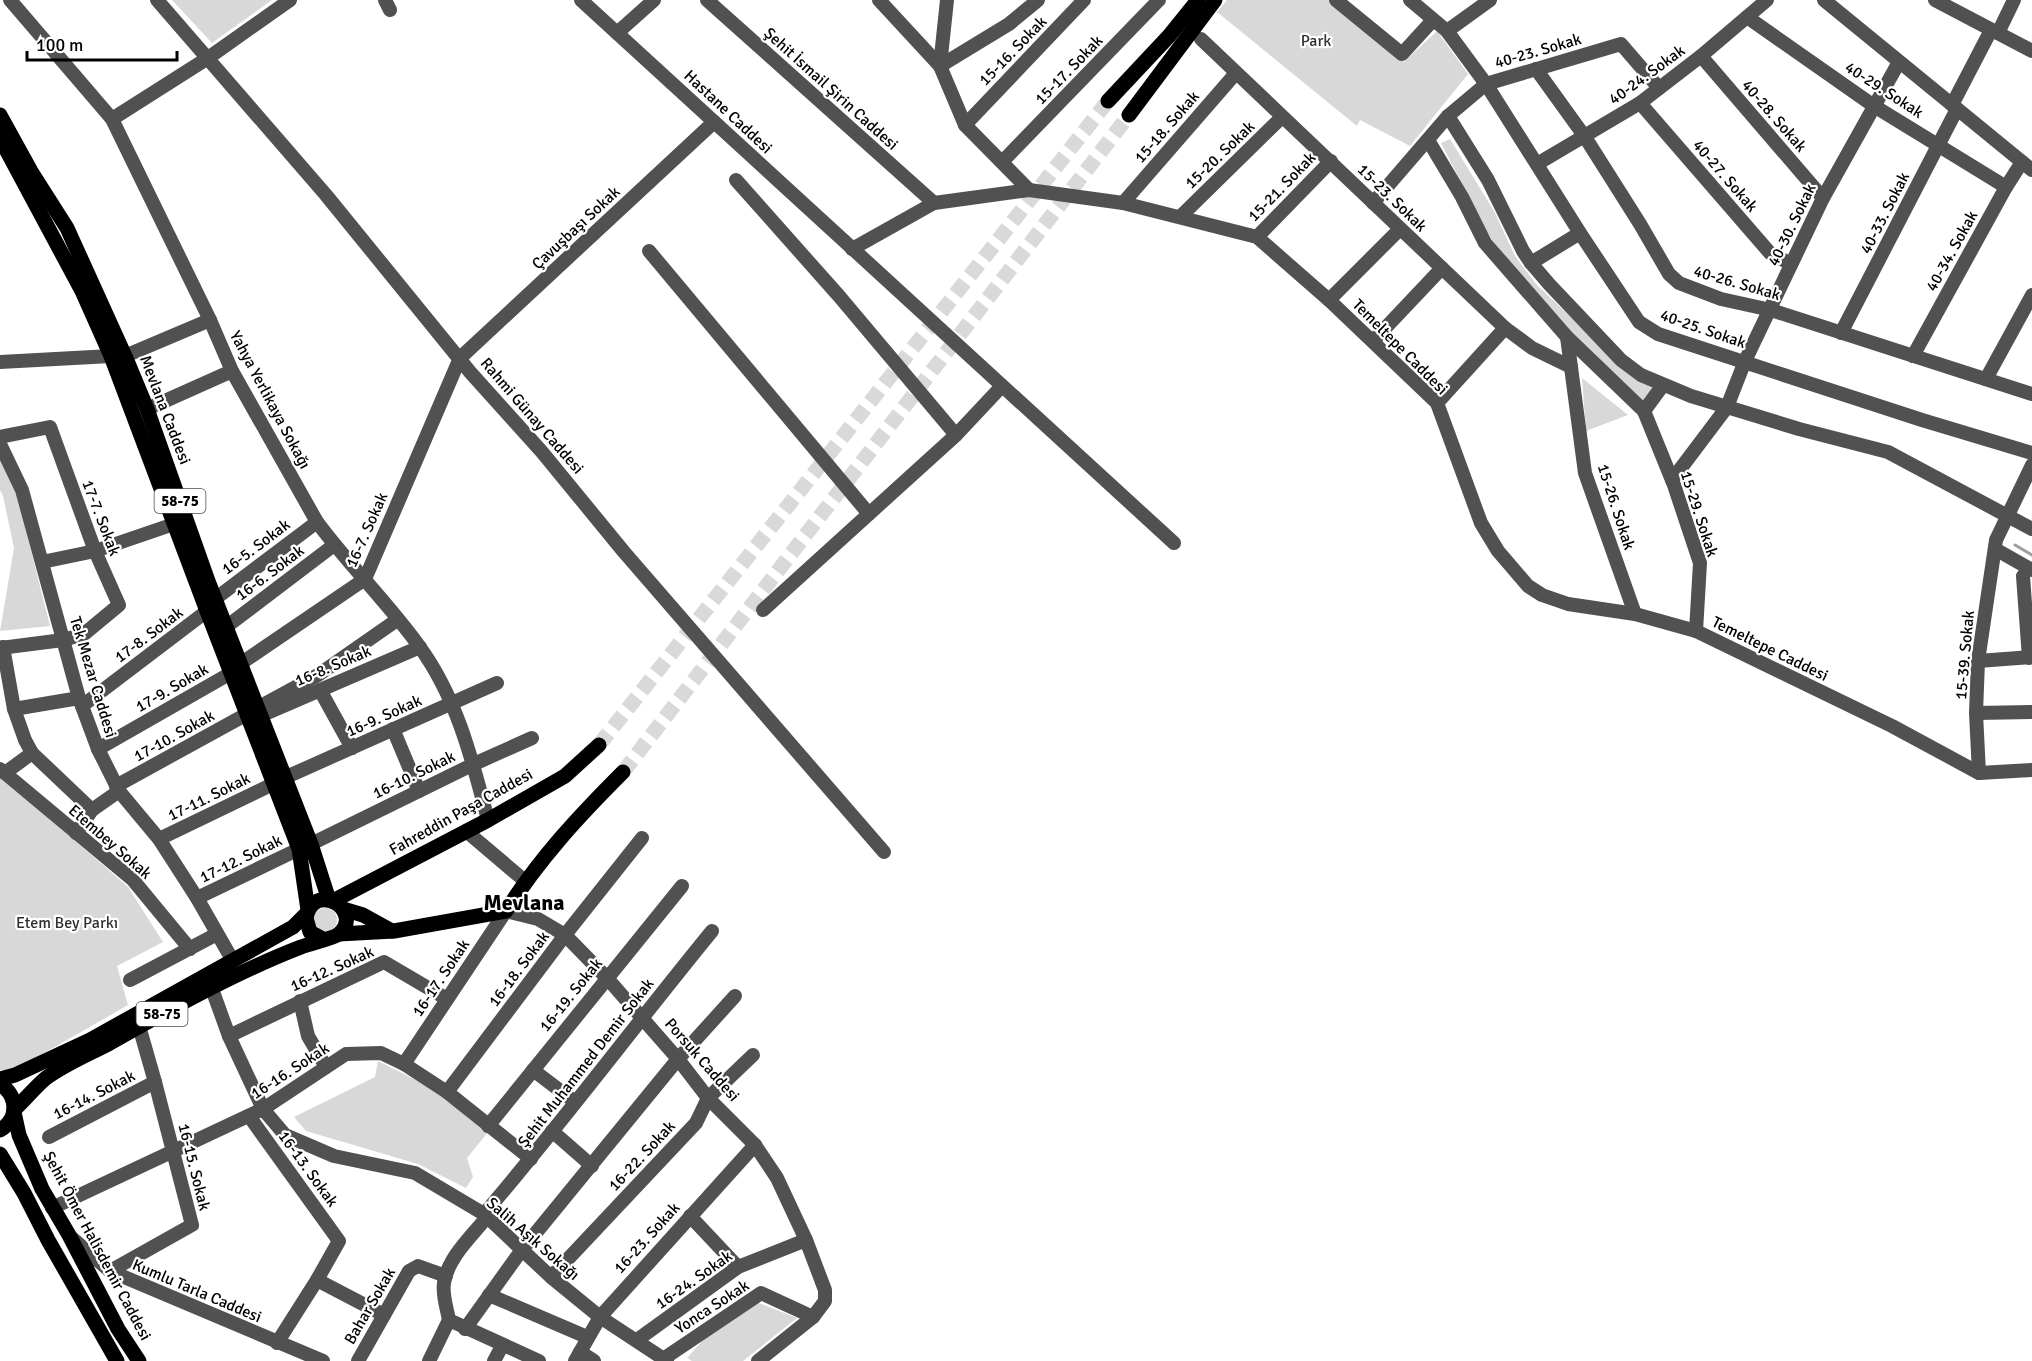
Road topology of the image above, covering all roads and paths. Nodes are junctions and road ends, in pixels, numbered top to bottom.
1 (10, 0) edge
2 (157, 0) edge
3 (290, 0) edge
4 (581, 0) edge
5 (654, 0) edge
6 (707, 0) edge
7 (879, 0) edge
8 (947, 0) edge
9 (1038, 0) edge
10 (1084, 0) edge
11 (1159, 0) edge
12 (1198, 0) edge
13 (1215, 0) edge
14 (1336, 0) edge
15 (1410, 0) edge
16 (1490, 0) edge
17 (1767, 0) edge
18 (1935, 0) edge
19 (2014, 0) edge
20 (1832, 2) edge
21 (1747, 17) junction
22 (1433, 20) junction
23 (1447, 31) junction
24 (1994, 32) junction
25 (617, 33) junction
26 (1201, 39) dead end
27 (2032, 51) edge
28 (1701, 56) junction
29 (208, 58) junction
30 (1899, 62) junction
31 (940, 66) junction
32 (1536, 69) junction
33 (1236, 74) junction
34 (1486, 84) junction
35 (1659, 88) junction
36 (1108, 101) tunnel mouth
37 (1640, 103) junction
38 (1874, 106) junction
39 (1955, 107) junction
40 (0, 115) edge
41 (1129, 115) tunnel mouth
42 (1448, 116) junction
43 (1282, 117) junction
44 (112, 119) junction
45 (714, 122) junction
46 (965, 125) junction
47 (1585, 137) junction
48 (0, 138) edge
49 (1428, 140) junction
50 (1939, 145) junction
51 (1331, 161) junction
52 (1002, 162) junction
53 (1537, 164) junction
54 (2027, 166) edge
55 (736, 180) dead end
56 (2006, 187) junction
57 (1029, 190) junction
58 (1823, 198) junction
59 (934, 203) junction
60 (1123, 203) junction
61 (1374, 203) junction
62 (1181, 216) junction
63 (1400, 229) junction
64 (1580, 233) junction
65 (1257, 237) junction
66 (852, 249) junction
67 (649, 251) dead end
68 (1531, 263) junction
69 (1791, 264) junction
70 (1442, 268) junction
71 (2032, 295) edge
72 (1329, 300) junction
73 (1771, 310) junction
74 (210, 320) junction
75 (1505, 328) junction
76 (1841, 333) junction
77 (1567, 337) junction
78 (1373, 341) junction
79 (118, 356) junction
80 (1913, 356) junction
81 (460, 358) junction
82 (1745, 361) junction
83 (0, 362) edge
84 (1570, 367) junction
85 (232, 371) junction
86 (1986, 379) junction
87 (1663, 385) junction
88 (1002, 386) junction
89 (2032, 394) edge
90 (1437, 403) junction
91 (1727, 407) junction
92 (147, 409) junction
93 (1644, 411) junction
94 (956, 435) junction
95 (0, 437) edge
96 (0, 444) edge
97 (2032, 453) edge
98 (2032, 465) edge
99 (1672, 480) junction
100 (869, 514) junction
101 (2007, 517) junction
102 (317, 522) junction
103 (174, 524) junction
104 (2032, 529) edge
105 (1174, 543) dead end
106 (334, 545) junction
107 (1996, 545) junction
108 (95, 551) junction
109 (42, 562) junction
110 (2028, 573) edge
111 (365, 579) junction
112 (211, 605) junction
113 (763, 610) dead end
114 (1635, 614) junction
115 (397, 620) junction
116 (226, 627) junction
117 (1695, 632) junction
118 (63, 640) junction
119 (2, 647) edge
120 (420, 647) junction
121 (2031, 658) edge
122 (1978, 661) junction
123 (236, 669) junction
124 (497, 683) dead end
125 (320, 690) junction
126 (81, 702) junction
127 (453, 703) junction
128 (14, 709) junction
129 (2032, 712) edge
130 (255, 713) junction
131 (1976, 713) junction
132 (393, 729) junction
133 (532, 738) dead end
134 (599, 745) tunnel mouth
135 (352, 748) junction
136 (98, 749) junction
137 (32, 753) junction
138 (474, 764) junction
139 (2032, 770) edge
140 (2, 771) edge
141 (623, 772) tunnel mouth
142 (1979, 773) junction
143 (278, 781) junction
144 (118, 788) junction
145 (419, 791) junction
146 (92, 810) junction
147 (488, 820) junction
148 (466, 831) junction
149 (76, 833) junction
150 (642, 838) dead end
151 (159, 839) junction
152 (305, 846) junction
153 (885, 852) dead end
154 (525, 881) junction
155 (682, 886) dead end
156 (197, 898) junction
157 (335, 903) junction
158 (506, 911) junction
159 (307, 912) junction
160 (393, 931) junction
161 (712, 931) dead end
162 (217, 934) junction
163 (339, 934) junction
164 (565, 935) junction
165 (323, 939) junction
166 (189, 949) junction
167 (233, 961) junction
168 (607, 978) junction
169 (130, 980) dead end
170 (212, 989) junction
171 (735, 996) dead end
172 (447, 999) junction
173 (300, 1001) junction
174 (641, 1017) junction
175 (139, 1026) junction
176 (229, 1036) junction
177 (753, 1055) dead end
178 (678, 1059) junction
179 (404, 1064) junction
180 (326, 1067) junction
181 (533, 1070) junction
182 (0, 1079) edge
183 (155, 1082) junction
184 (0, 1084) edge
185 (447, 1092) junction
186 (708, 1098) junction
187 (575, 1102) junction
188 (263, 1109) junction
189 (14, 1111) junction
190 (249, 1116) junction
191 (488, 1126) junction
192 (0, 1130) edge
193 (552, 1131) junction
194 (49, 1137) dead end
195 (755, 1145) junction
196 (174, 1151) junction
197 (0, 1154) edge
198 (531, 1159) junction
199 (592, 1166) junction
200 (52, 1208) junction
201 (485, 1215) junction
202 (690, 1216) junction
203 (69, 1235) junction
204 (806, 1240) junction
205 (521, 1251) junction
206 (738, 1267) junction
207 (110, 1271) junction
208 (446, 1276) junction
209 (550, 1277) junction
210 (317, 1280) junction
211 (489, 1295) junction
212 (384, 1315) junction
213 (600, 1317) junction
214 (813, 1317) junction
215 (449, 1320) junction
216 (465, 1329) junction
217 (587, 1337) junction
218 (637, 1340) junction
219 (277, 1343) junction
220 (502, 1346) junction
221 (578, 1356) edge
222 (665, 1360) edge
223 (117, 1361) edge
224 (139, 1361) edge
225 (322, 1361) edge
226 (358, 1361) edge
227 (429, 1361) edge
228 (494, 1361) edge
229 (539, 1361) edge
230 (594, 1361) edge
231 (758, 1361) edge

1 - 44 street, Yahya Yerlikaya Sokağı
2 - 29 street, Rahmi Günay Caddesi
3 - 29 street
4 - 25 street, Hastane Caddesi
5 - 25 street
6 - 59 street, Şehit İsmail Şirin Caddesi
7 - 31 street
8 - 31 street
9 - 31 street
10 - 46 street, 15-16. Sokak
11 - 52 street, 15-17. Sokak
12 - 36 main road
13 - 41 main road
14 - 22 street
15 - 22 street, 40-25. Sokak
16 - 23 street
17 - 21 street, 40-24. Sokak
18 - 24 street
19 - 24 street, 40-33. Sokak
20 - 30 street
21 - 28 street, 40-24. Sokak
21 - 38 street, 40-29. Sokak
22 - 23 street, 40-25. Sokak
23 - 34 street, 40-25. Sokak
24 - 27 street
24 - 39 street, 40-33. Sokak
25 - 45 street, Hastane Caddesi
26 - 33 street, 15-23. Sokak
28 - 35 street, 40-24. Sokak
28 - 58 street, 40-28. Sokak
29 - 44 street
29 - 81 street, Rahmi Günay Caddesi
30 - 38 street, 40-30. Sokak
30 - 39 street
31 - 46 street
32 - 34 street, 40-23. Sokak
32 - 35 street, 40-23. Sokak
32 - 47 street, 40-26. Sokak
33 - 43 street, 15-23. Sokak
33 - 60 street, 15-18. Sokak
34 - 42 street, 40-23. Sokak
34 - 53 street, 40-25. Sokak
35 - 37 street, 40-24. Sokak
37 - 47 street, 40-24. Sokak
37 - 69 street, 40-27. Sokak
38 - 50 street, 40-29. Sokak
38 - 58 street, 40-30. Sokak
39 - 50 street, 40-33. Sokak
39 - 54 street
40 - 79 main road, Mevlana Caddesi / 58-75
42 - 49 street, 40-23. Sokak
42 - 68 street
43 - 51 street, 15-23. Sokak
43 - 62 street, 15-20. Sokak
44 - 74 street, Yahya Yerlikaya Sokağı
45 - 66 street, Hastane Caddesi
45 - 81 street, Çavuşbaşı Sokak
46 - 52 street
47 - 53 street, 40-24. Sokak
47 - 73 street, 40-26. Sokak
48 - 79 main road, Mevlana Caddesi / 58-75
49 - 61 street, 40-23. Sokak
49 - 77 street
50 - 56 street, 40-29. Sokak
50 - 76 street, 40-33. Sokak
51 - 61 street, 15-23. Sokak
51 - 65 street, 15-21. Sokak
52 - 57 street
53 - 64 street, 40-25. Sokak
54 - 56 street, 40-34. Sokak
55 - 94 street
56 - 80 street, 40-34. Sokak
57 - 59 street, Temeltepe Caddesi
57 - 60 street, Temeltepe Caddesi
58 - 69 street, 40-30. Sokak
59 - 66 street, Temeltepe Caddesi
60 - 62 street, Temeltepe Caddesi
61 - 63 street, 15-23. Sokak
62 - 65 street, Temeltepe Caddesi
63 - 70 street, 15-23. Sokak
63 - 72 street
64 - 68 street
64 - 82 street, 40-25. Sokak
65 - 72 street, Temeltepe Caddesi
66 - 88 street, Hastane Caddesi
67 - 100 street
68 - 87 street
69 - 73 street, 40-30. Sokak
70 - 75 street, 15-23. Sokak
70 - 78 street
71 - 86 street
72 - 78 street, Temeltepe Caddesi
73 - 76 street, 40-26. Sokak
73 - 82 street, 40-30. Sokak
74 - 79 street
74 - 85 street, Yahya Yerlikaya Sokağı
75 - 84 street, 15-23. Sokak
75 - 90 street
76 - 80 street, 40-26. Sokak
77 - 84 street, 15-26. Sokak
77 - 93 street
78 - 90 street, Temeltepe Caddesi
79 - 83 street
79 - 92 main road, Mevlana Caddesi / 58-75
79 - 103 main road, Mevlana Caddesi / 58-75
80 - 86 street, 40-26. Sokak
81 - 111 street, 16-7. Sokak
81 - 153 street, Rahmi Günay Caddesi
82 - 91 street, 40-30. Sokak
82 - 97 street, 40-25. Sokak
84 - 114 street, 15-26. Sokak
85 - 92 street
85 - 102 street, Yahya Yerlikaya Sokağı
86 - 89 street, 40-26. Sokak
87 - 91 street
87 - 93 street
88 - 94 street
88 - 105 street, Hastane Caddesi
90 - 114 street, Temeltepe Caddesi
91 - 99 street, 40-30. Sokak
91 - 101 street
92 - 112 main road, Mevlana Caddesi / 58-75
93 - 99 street, 15-29. Sokak
94 - 100 street
95 - 108 street, 17-7. Sokak
96 - 109 street, Tek Mezar Caddesi
98 - 101 street, 15-39. Sokak
99 - 117 street, 15-29. Sokak
100 - 113 street
101 - 104 street
101 - 107 street, 15-39. Sokak
102 - 106 street, Yahya Yerlikaya Sokağı
102 - 112 street, 16-5. Sokak
103 - 108 street
103 - 112 main road, Mevlana Caddesi / 58-75
106 - 111 street, Yahya Yerlikaya Sokağı
106 - 116 street, 16-6. Sokak
107 - 110 street
107 - 122 street, 15-39. Sokak
108 - 109 street
108 - 118 street, 17-7. Sokak
109 - 118 street, Tek Mezar Caddesi
110 - 121 street
111 - 115 street, Yahya Yerlikaya Sokağı
111 - 123 street, 16-7. Sokak
112 - 116 main road, Mevlana Caddesi / 58-75
112 - 123 main road, Mevlana Caddesi / 58-75
112 - 126 street, 17-8. Sokak
114 - 117 street, Temeltepe Caddesi
115 - 120 street, Yahya Yerlikaya Sokağı
115 - 130 street, 16-8. Sokak
116 - 123 main road, Mevlana Caddesi / 58-75
117 - 142 street, Temeltepe Caddesi
118 - 119 street
118 - 126 street, Tek Mezar Caddesi
119 - 128 street
120 - 125 street, 16-8. Sokak
120 - 127 street, Yahya Yerlikaya Sokağı
121 - 122 street
122 - 131 street, 15-39. Sokak
123 - 130 main road, Mevlana Caddesi / 58-75
123 - 136 street, 17-9. Sokak
124 - 127 street, 16-9. Sokak
125 - 130 street, 16-8. Sokak
125 - 135 street
126 - 128 street
126 - 136 street, Tek Mezar Caddesi
127 - 132 street, 16-9. Sokak
127 - 138 street, Yahya Yerlikaya Sokağı
128 - 137 street
129 - 131 street
130 - 143 main road, Mevlana Caddesi / 58-75
130 - 144 street, 17-10. Sokak
131 - 142 street, 15-39. Sokak
132 - 135 street, 16-9. Sokak
132 - 145 street
133 - 138 street, 16-10. Sokak
134 - 147 main road, Fahreddin Paşa Caddesi
135 - 143 street, 16-9. Sokak
136 - 144 street, Tek Mezar Caddesi
137 - 140 street
137 - 146 street
138 - 145 street, 16-10. Sokak
138 - 147 street, Yahya Yerlikaya Sokağı
139 - 142 street
140 - 149 street, Etembey Sokak
141 - 154 main road
143 - 151 street, 17-11. Sokak
143 - 152 main road, Mevlana Caddesi / 58-75
144 - 146 street, 17-10. Sokak
144 - 151 street, Tek Mezar Caddesi
145 - 152 street, 16-10. Sokak
146 - 149 street
147 - 148 main road, Fahreddin Paşa Caddesi
148 - 154 street
148 - 157 main road, Fahreddin Paşa Caddesi
149 - 166 street, Etembey Sokak
150 - 164 street, 16-18. Sokak
151 - 156 street, Tek Mezar Caddesi
152 - 156 street, 17-12. Sokak
152 - 157 main road, Mevlana Caddesi / 58-75
152 - 159 main road, Mevlana Caddesi / 58-75
154 - 158 main road
155 - 168 street, 16-19. Sokak
156 - 162 street, Tek Mezar Caddesi
157 - 159 main road
157 - 160 main road
157 - 163 main road
158 - 160 main road, Porsuk Caddesi
158 - 164 street, Porsuk Caddesi
158 - 172 street, 16-17. Sokak
159 - 165 main road
159 - 167 main road, 58-75
160 - 163 main road, Porsuk Caddesi
161 - 174 street, Şehit Muhammed Demir Sokak
162 - 166 street
162 - 167 street, Tek Mezar Caddesi
163 - 165 main road
164 - 168 street, Porsuk Caddesi
164 - 185 street, 16-18. Sokak
165 - 170 main road, 58-75
166 - 169 street
167 - 182 main road, 58-75
168 - 174 street, Porsuk Caddesi
168 - 181 street, 16-19. Sokak
170 - 175 main road, 58-75
170 - 176 street, Salih Aşık Sokağı
171 - 178 street
172 - 173 street, 16-12. Sokak
172 - 179 street, 16-17. Sokak
173 - 176 street, 16-12. Sokak
173 - 180 street
174 - 178 street, Porsuk Caddesi
174 - 187 street, Şehit Muhammed Demir Sokak
175 - 183 street, 16-15. Sokak
175 - 189 main road, 58-75
176 - 188 street, Salih Aşık Sokağı
177 - 186 street, 16-22. Sokak
178 - 186 street, Porsuk Caddesi
178 - 199 street
179 - 180 street, 16-16. Sokak
179 - 185 street, 16-16. Sokak
180 - 188 street, 16-16. Sokak
181 - 187 street
181 - 191 street, 16-19. Sokak
183 - 194 street, 16-14. Sokak
183 - 196 street, 16-15. Sokak
184 - 189 main road, Şehit Ömer Halisdemir Caddesi
185 - 191 street, 16-16. Sokak
186 - 195 street, Porsuk Caddesi
186 - 209 street, 16-22. Sokak
187 - 193 street, Şehit Muhammed Demir Sokak
188 - 190 street, 16-16. Sokak
188 - 201 street, Salih Aşık Sokağı
189 - 192 main road
189 - 200 main road, Şehit Ömer Halisdemir Caddesi
190 - 196 street, 16-16. Sokak
190 - 210 street, 16-13. Sokak
191 - 198 street, 16-16. Sokak
193 - 198 street, Şehit Muhammed Demir Sokak
193 - 199 street
195 - 202 street, 16-23. Sokak
195 - 204 street, Porsuk Caddesi
196 - 200 street, 16-16. Sokak
196 - 207 street, 16-15. Sokak
197 - 223 main road
198 - 201 street, Şehit Muhammed Demir Sokak
199 - 205 street
200 - 203 main road, Şehit Ömer Halisdemir Caddesi
201 - 205 street, Salih Aşık Sokağı
201 - 208 street, Şehit Muhammed Demir Sokak
202 - 206 street
202 - 213 street, 16-23. Sokak
203 - 207 street, Kumlu Tarla Caddesi
203 - 224 main road, Şehit Ömer Halisdemir Caddesi
204 - 206 street, 16-24. Sokak
204 - 214 street, Porsuk Caddesi
205 - 209 street, Salih Aşık Sokağı
205 - 211 street
206 - 218 street, 16-24. Sokak
207 - 219 street, Kumlu Tarla Caddesi
208 - 212 street, Bahar Sokak
208 - 215 street
209 - 213 street, Salih Aşık Sokağı
210 - 212 street
210 - 219 street
211 - 216 street
211 - 217 street
212 - 226 street, Bahar Sokak
213 - 217 street, 16-23. Sokak
213 - 218 street, Salih Aşık Sokağı
214 - 222 street, Yonca Sokak
214 - 231 street, Porsuk Caddesi
215 - 216 street
215 - 227 street
216 - 220 street
217 - 221 street, 16-23. Sokak
218 - 222 street, Salih Aşık Sokağı
219 - 225 street, Kumlu Tarla Caddesi
220 - 228 street
220 - 229 street
221 - 230 street

